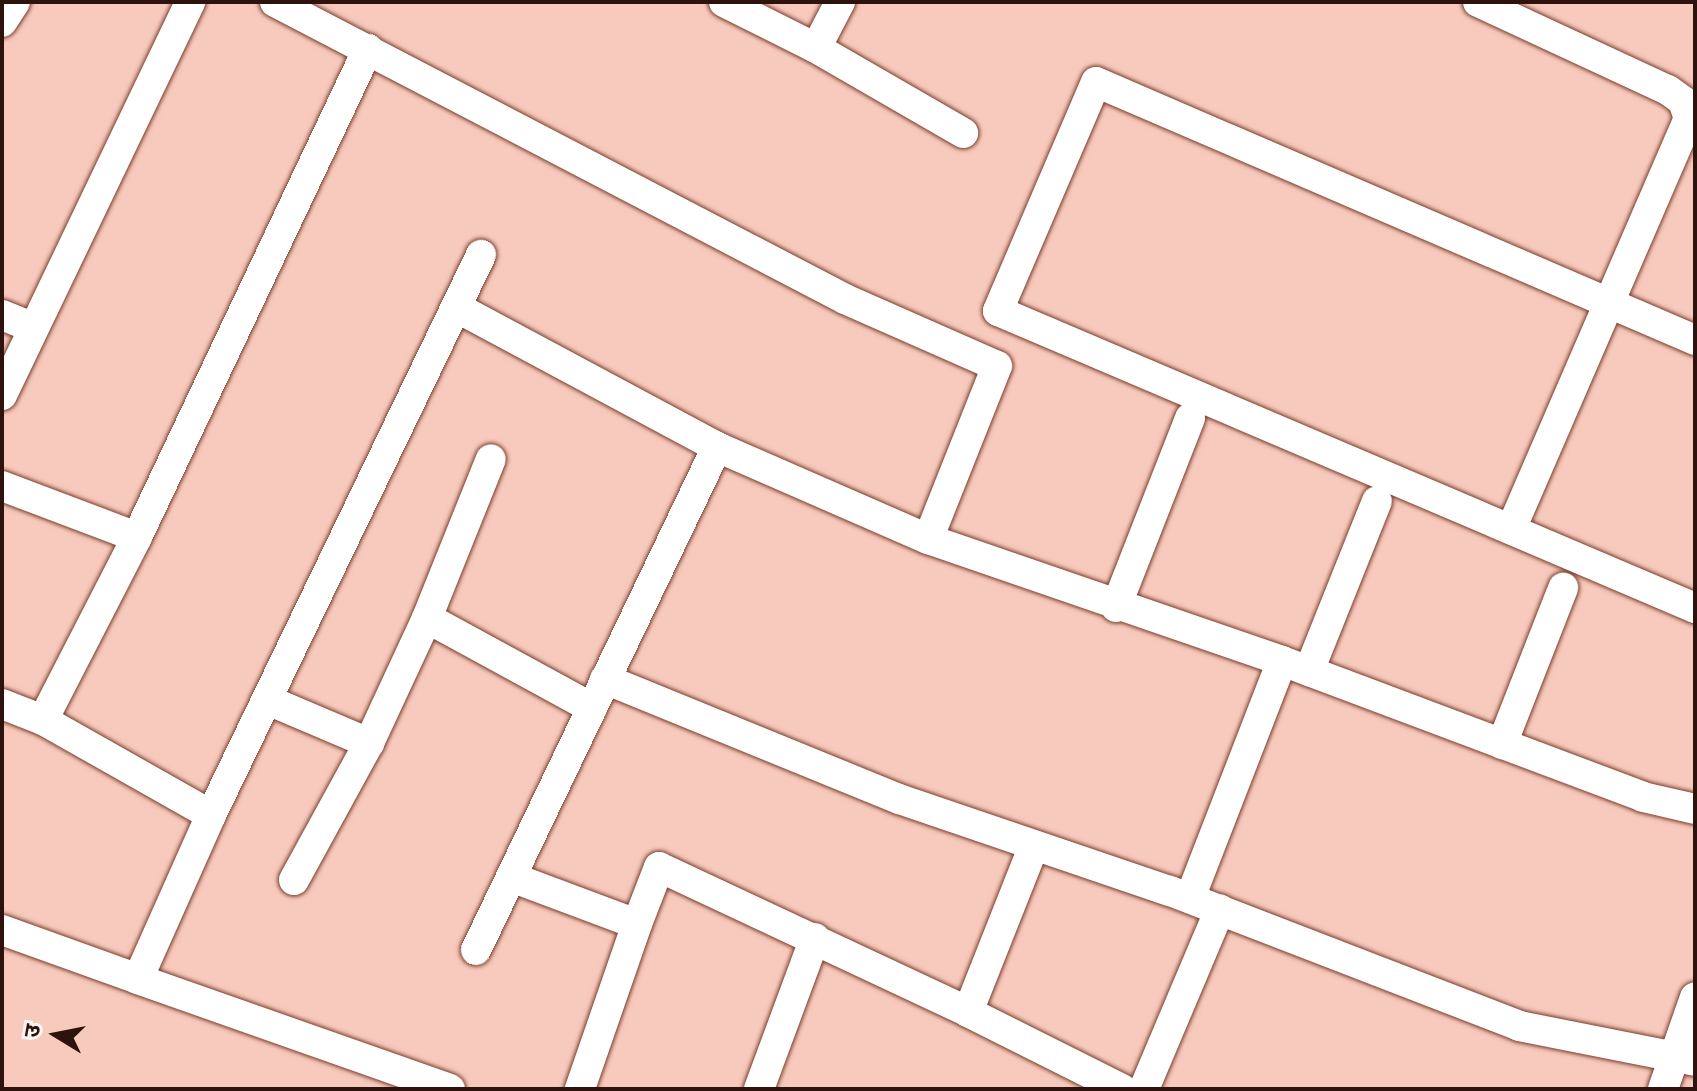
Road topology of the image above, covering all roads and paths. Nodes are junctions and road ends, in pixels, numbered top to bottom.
1 (15, 2) edge
2 (190, 2) edge
3 (275, 2) edge
4 (724, 2) edge
5 (840, 2) edge
6 (1478, 2) edge
7 (2, 22) edge
8 (816, 48) junction
9 (368, 49) junction
10 (963, 133) dead end
11 (481, 255) dead end
12 (1611, 303) junction
13 (456, 307) junction
14 (2, 315) edge
15 (32, 327) junction
16 (1695, 340) edge
17 (2, 395) edge
18 (1190, 418) dead end
19 (717, 447) junction
20 (491, 459) dead end
21 (2, 486) edge
22 (1377, 501) dead end
23 (1511, 529) junction
24 (137, 537) junction
25 (928, 539) junction
26 (1563, 588) dead end
27 (1116, 607) junction
28 (1695, 608) edge
29 (427, 618) junction
30 (1295, 666) junction
31 (605, 679) junction
32 (270, 701) junction
33 (2, 704) edge
34 (592, 708) junction
35 (43, 720) junction
36 (369, 743) junction
37 (1502, 744) junction
38 (1695, 809) edge
39 (211, 815) junction
40 (1033, 848) junction
41 (511, 877) junction
42 (294, 880) dead end
43 (1190, 898) junction
44 (1220, 909) junction
45 (637, 924) junction
46 (2, 930) edge
47 (815, 938) junction
48 (476, 950) dead end
49 (138, 979) junction
50 (1695, 997) edge
51 (968, 1012) junction
52 (1685, 1058) edge
53 (450, 1089) edge
54 (580, 1089) edge
55 (759, 1089) edge
56 (1122, 1089) edge
57 (1144, 1089) edge
58 (1663, 1089) edge

1 - 7 street
2 - 15 street
3 - 9 street
4 - 8 street
5 - 8 street
6 - 12 street
8 - 10 street
9 - 24 street
9 - 25 street
11 - 13 street
12 - 16 street
12 - 23 street
12 - 23 street
13 - 19 street
13 - 32 street
14 - 15 street
15 - 17 street
18 - 27 street
19 - 25 street
19 - 31 street
20 - 29 street
21 - 24 street
22 - 30 street
23 - 28 street
24 - 35 street
25 - 27 street
26 - 37 street
27 - 30 street
29 - 34 street
29 - 36 street
30 - 37 street
30 - 43 street
31 - 34 street
31 - 40 street
32 - 36 street
32 - 39 street
33 - 35 street
34 - 41 street
35 - 39 street
36 - 42 street
37 - 38 street
39 - 49 street
40 - 43 street
40 - 51 street
41 - 45 street
41 - 48 street
43 - 44 street
44 - 52 street
44 - 57 street
45 - 47 street
45 - 54 street
46 - 49 street
47 - 51 street
47 - 55 street
49 - 53 street
50 - 52 street
51 - 56 street
52 - 58 street

